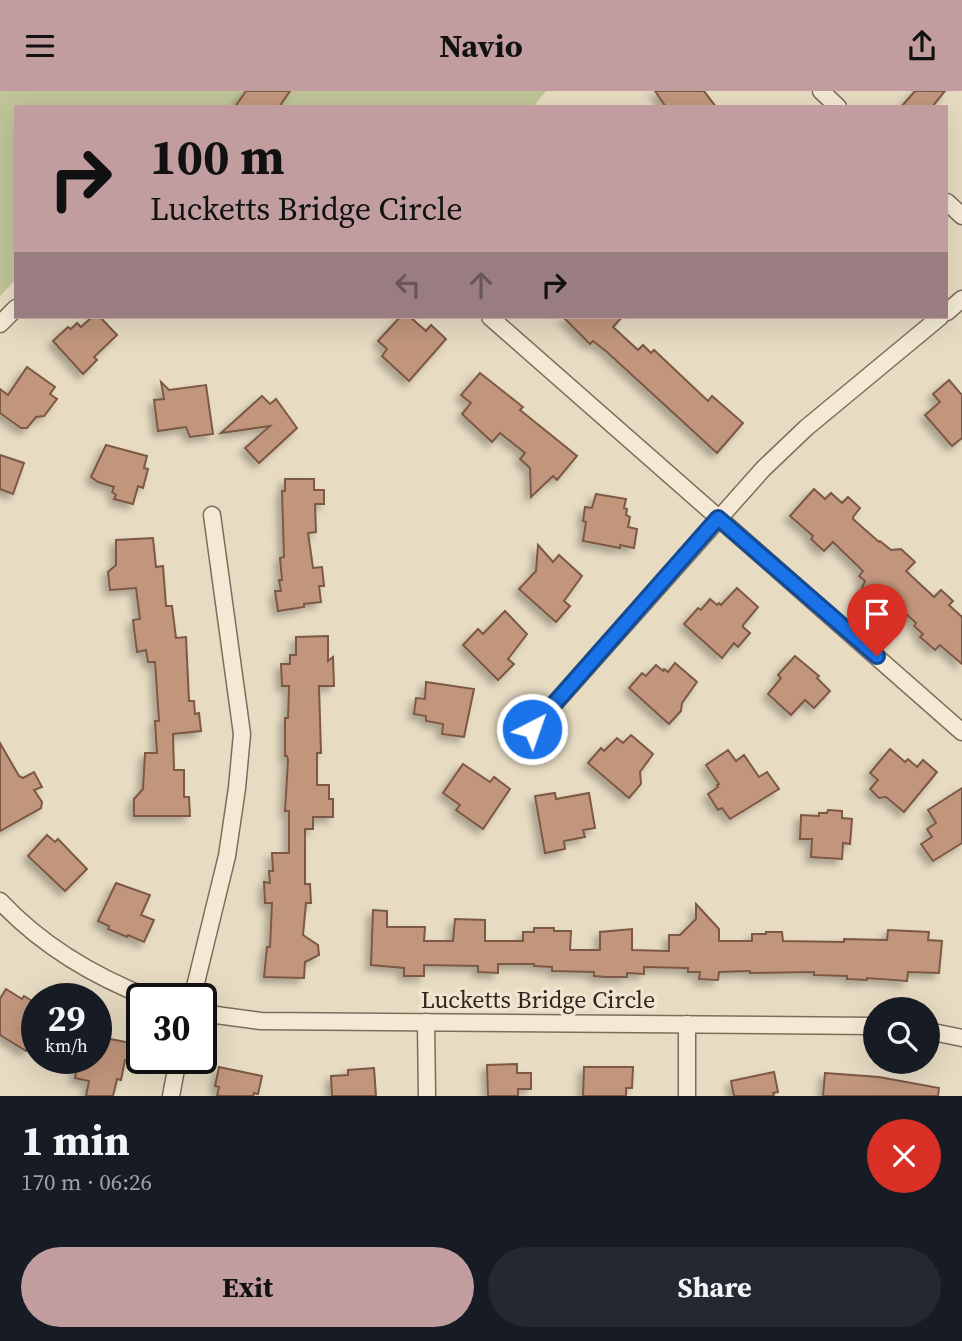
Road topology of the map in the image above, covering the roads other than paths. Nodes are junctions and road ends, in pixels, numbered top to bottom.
1 (821, 91) edge
2 (836, 105) edge
3 (948, 203) edge
4 (962, 216) edge
5 (962, 299) edge
6 (14, 310) edge
7 (948, 310) edge
8 (492, 319) edge
9 (938, 319) edge
10 (0, 324) edge
11 (212, 515) dead end
12 (718, 518) junction
13 (532, 729) dead end
14 (962, 731) edge
15 (0, 901) edge
16 (196, 983) edge
17 (126, 988) edge
18 (217, 1015) edge
19 (426, 1022) junction
20 (687, 1024) junction
21 (863, 1026) edge
22 (940, 1033) edge
23 (962, 1038) edge
24 (175, 1074) edge
25 (171, 1096) edge
26 (427, 1096) edge
27 (687, 1096) edge

1 - 2 street
3 - 4 street
5 - 7 street
6 - 10 street
8 - 12 street
9 - 12 street
11 - 16 street
12 - 13 street
12 - 14 street
15 - 17 street
18 - 19 street, Lucketts Bridge Circle
19 - 20 street, Lucketts Bridge Circle
19 - 26 street
20 - 21 street, Lucketts Bridge Circle
20 - 27 street
22 - 23 street
24 - 25 street

